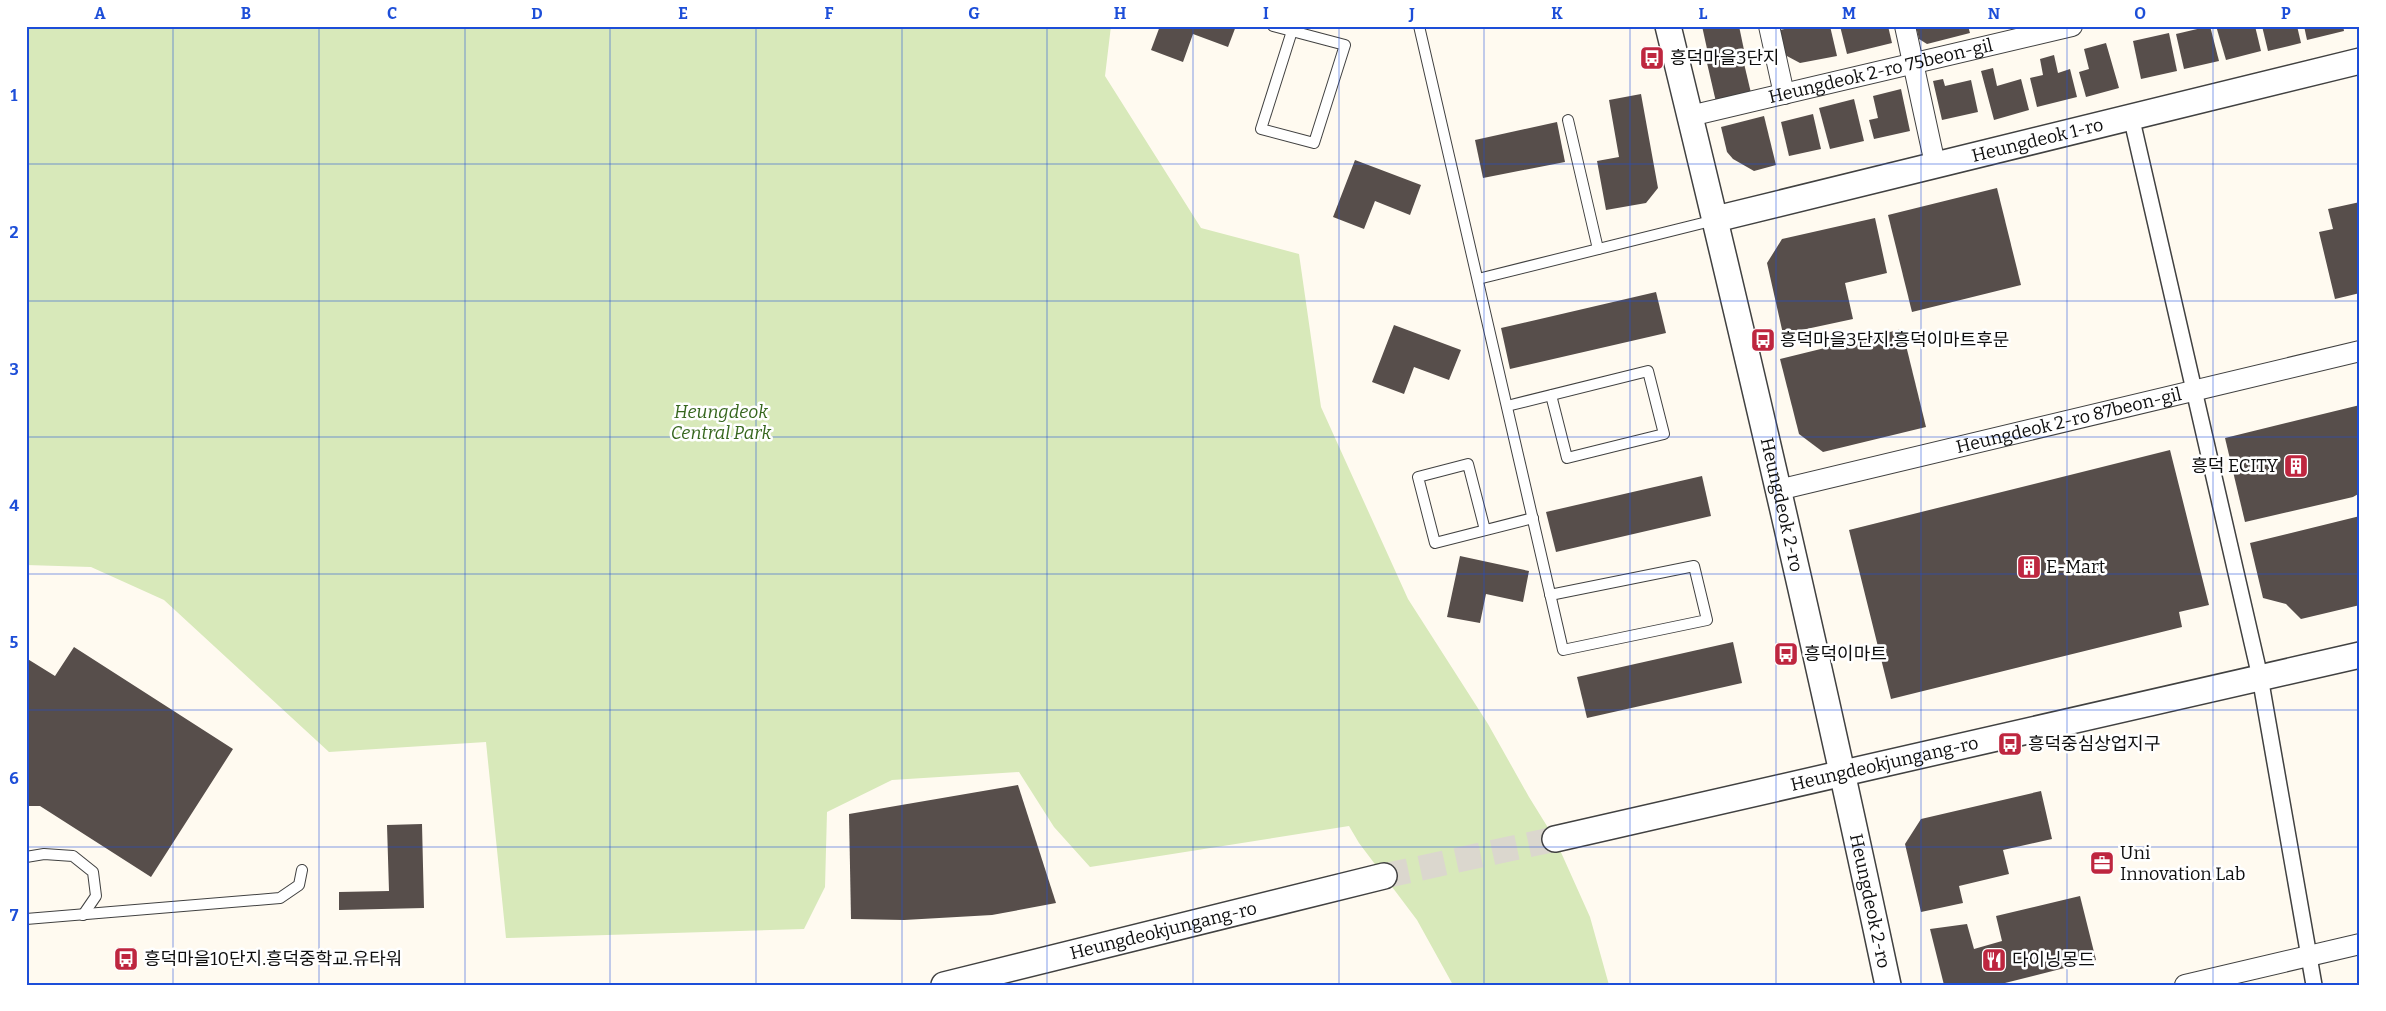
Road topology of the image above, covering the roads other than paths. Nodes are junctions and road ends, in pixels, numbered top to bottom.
1 (1273, 26) edge
2 (1419, 26) edge
3 (1668, 26) edge
4 (1769, 26) edge
5 (1905, 26) edge
6 (2072, 26) edge
7 (2040, 30) edge
8 (1292, 31) junction
9 (2360, 61) edge
10 (1914, 64) junction
11 (1784, 94) junction
12 (1690, 116) junction
13 (2131, 116) junction
14 (1568, 120) dead end
15 (1934, 164) junction
16 (1716, 220) junction
17 (1598, 249) junction
18 (1478, 279) junction
19 (2360, 351) edge
20 (2194, 389) junction
21 (1551, 395) junction
22 (1507, 406) junction
23 (1778, 490) junction
24 (1533, 518) junction
25 (1485, 530) junction
26 (1550, 595) junction
27 (2360, 655) edge
28 (2260, 677) junction
29 (1843, 774) junction
30 (1555, 839) tunnel mouth
31 (26, 857) edge
32 (302, 870) dead end
33 (1384, 876) tunnel mouth
34 (83, 915) junction
35 (26, 919) edge
36 (2360, 944) edge
37 (2308, 956) junction
38 (944, 985) edge
39 (1888, 985) edge
40 (2185, 985) edge
41 (2314, 985) edge

1 - 8 lane
2 - 18 lane
3 - 12 street, Heungdeok 2-ro
4 - 11 street
5 - 10 street
6 - 7 street, Heungdeok 2-ro 75beon-gil
7 - 10 street, Heungdeok 2-ro 75beon-gil
8 - 8 lane
9 - 13 street, Heungdeok 1-ro
10 - 11 street, Heungdeok 2-ro 75beon-gil
10 - 15 street
11 - 12 street, Heungdeok 2-ro 75beon-gil
12 - 16 street, Heungdeok 2-ro
13 - 15 street, Heungdeok 1-ro
13 - 20 street
14 - 17 lane
15 - 16 street, Heungdeok 1-ro
16 - 17 lane
16 - 23 street, Heungdeok 2-ro
17 - 18 lane
18 - 22 lane
19 - 20 street, Heungdeok 2-ro 87beon-gil
20 - 23 street, Heungdeok 2-ro 87beon-gil
20 - 28 street
21 - 21 lane
21 - 22 lane
22 - 24 lane
23 - 29 street, Heungdeok 2-ro
24 - 25 lane
24 - 26 lane
25 - 25 lane
26 - 26 lane
27 - 28 street, Heungdeokjungang-ro
28 - 29 street, Heungdeokjungang-ro
28 - 37 street
29 - 30 street, Heungdeokjungang-ro
29 - 39 street, Heungdeok 2-ro
31 - 34 lane
32 - 34 lane
33 - 38 street, Heungdeokjungang-ro
34 - 35 lane
36 - 37 street
37 - 40 street
37 - 41 street

